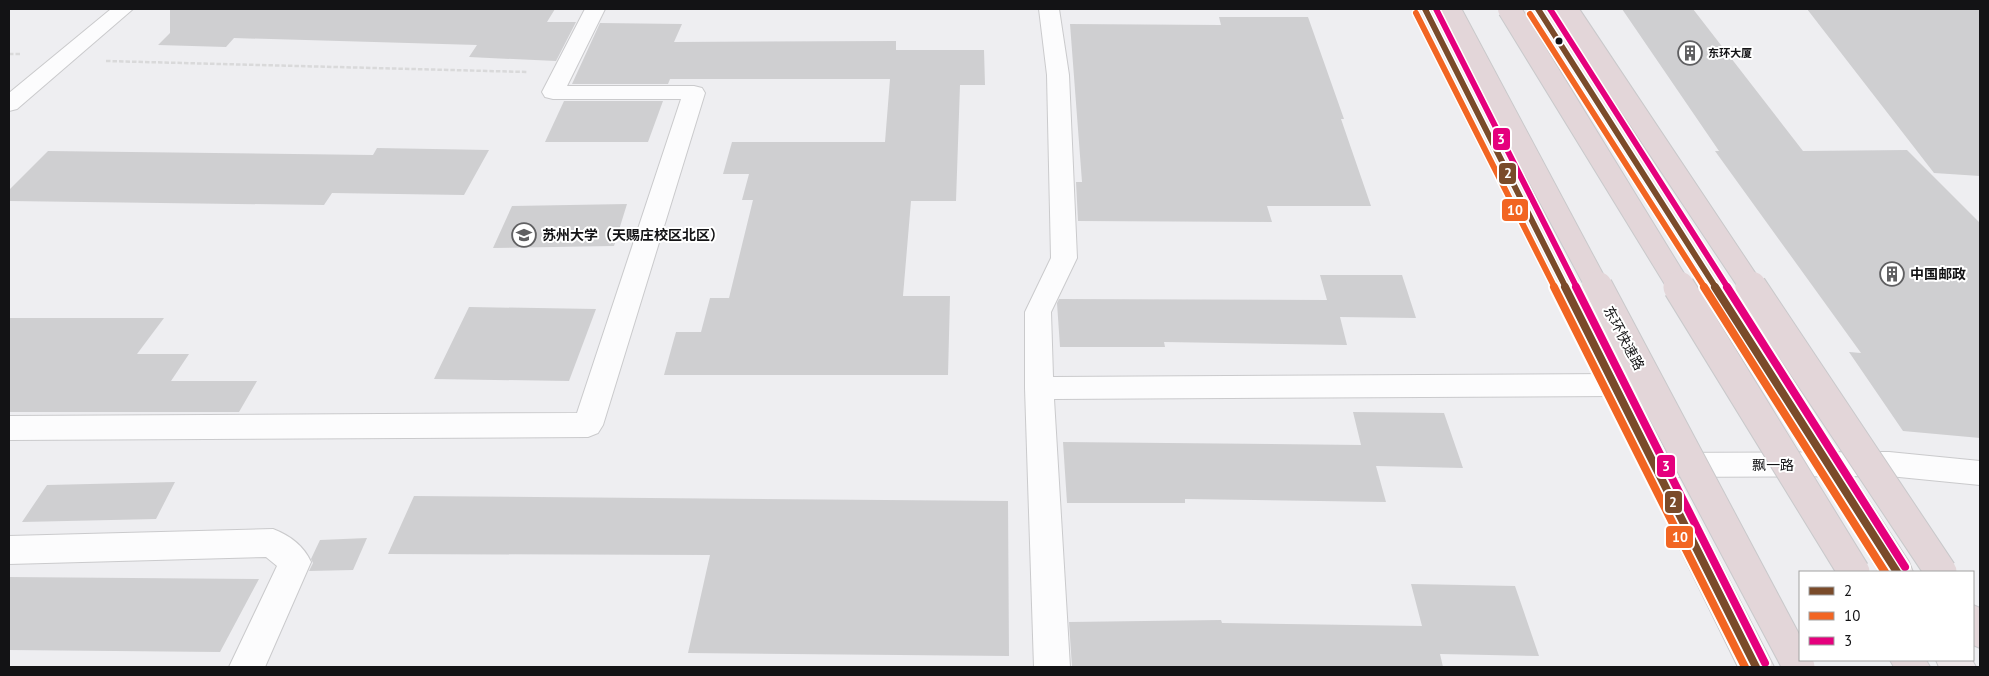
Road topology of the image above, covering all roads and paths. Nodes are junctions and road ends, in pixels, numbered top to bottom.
1 (123, 9) edge
2 (595, 9) edge
3 (1049, 9) edge
4 (1425, 9) edge
5 (1449, 9) edge
6 (1509, 9) edge
7 (1538, 9) edge
8 (1566, 9) edge
9 (9, 54) edge
10 (67, 54) junction
11 (562, 73) junction
12 (9, 104) edge
13 (1614, 385) junction
14 (1039, 388) junction
15 (9, 428) edge
16 (1828, 464) junction
17 (1655, 465) junction
18 (1980, 473) edge
19 (9, 550) edge
20 (1853, 571) edge
21 (1896, 571) edge
22 (1940, 571) edge
23 (247, 667) edge
24 (1052, 667) edge
25 (1756, 667) edge
26 (1799, 667) edge

1 - 10 street
2 - 11 street
3 - 14 street
4 - 13 main road
5 - 26 highway, 东环快速路, bridge
6 - 20 highway, bridge
7 - 16 main road
8 - 22 highway, bridge
9 - 10 path
10 - 11 path
10 - 12 street
11 - 15 street
13 - 14 street
13 - 17 main road
14 - 24 street
16 - 17 street, 飘一路
16 - 18 street, 飘一路
16 - 21 main road
17 - 25 main road
19 - 23 street

